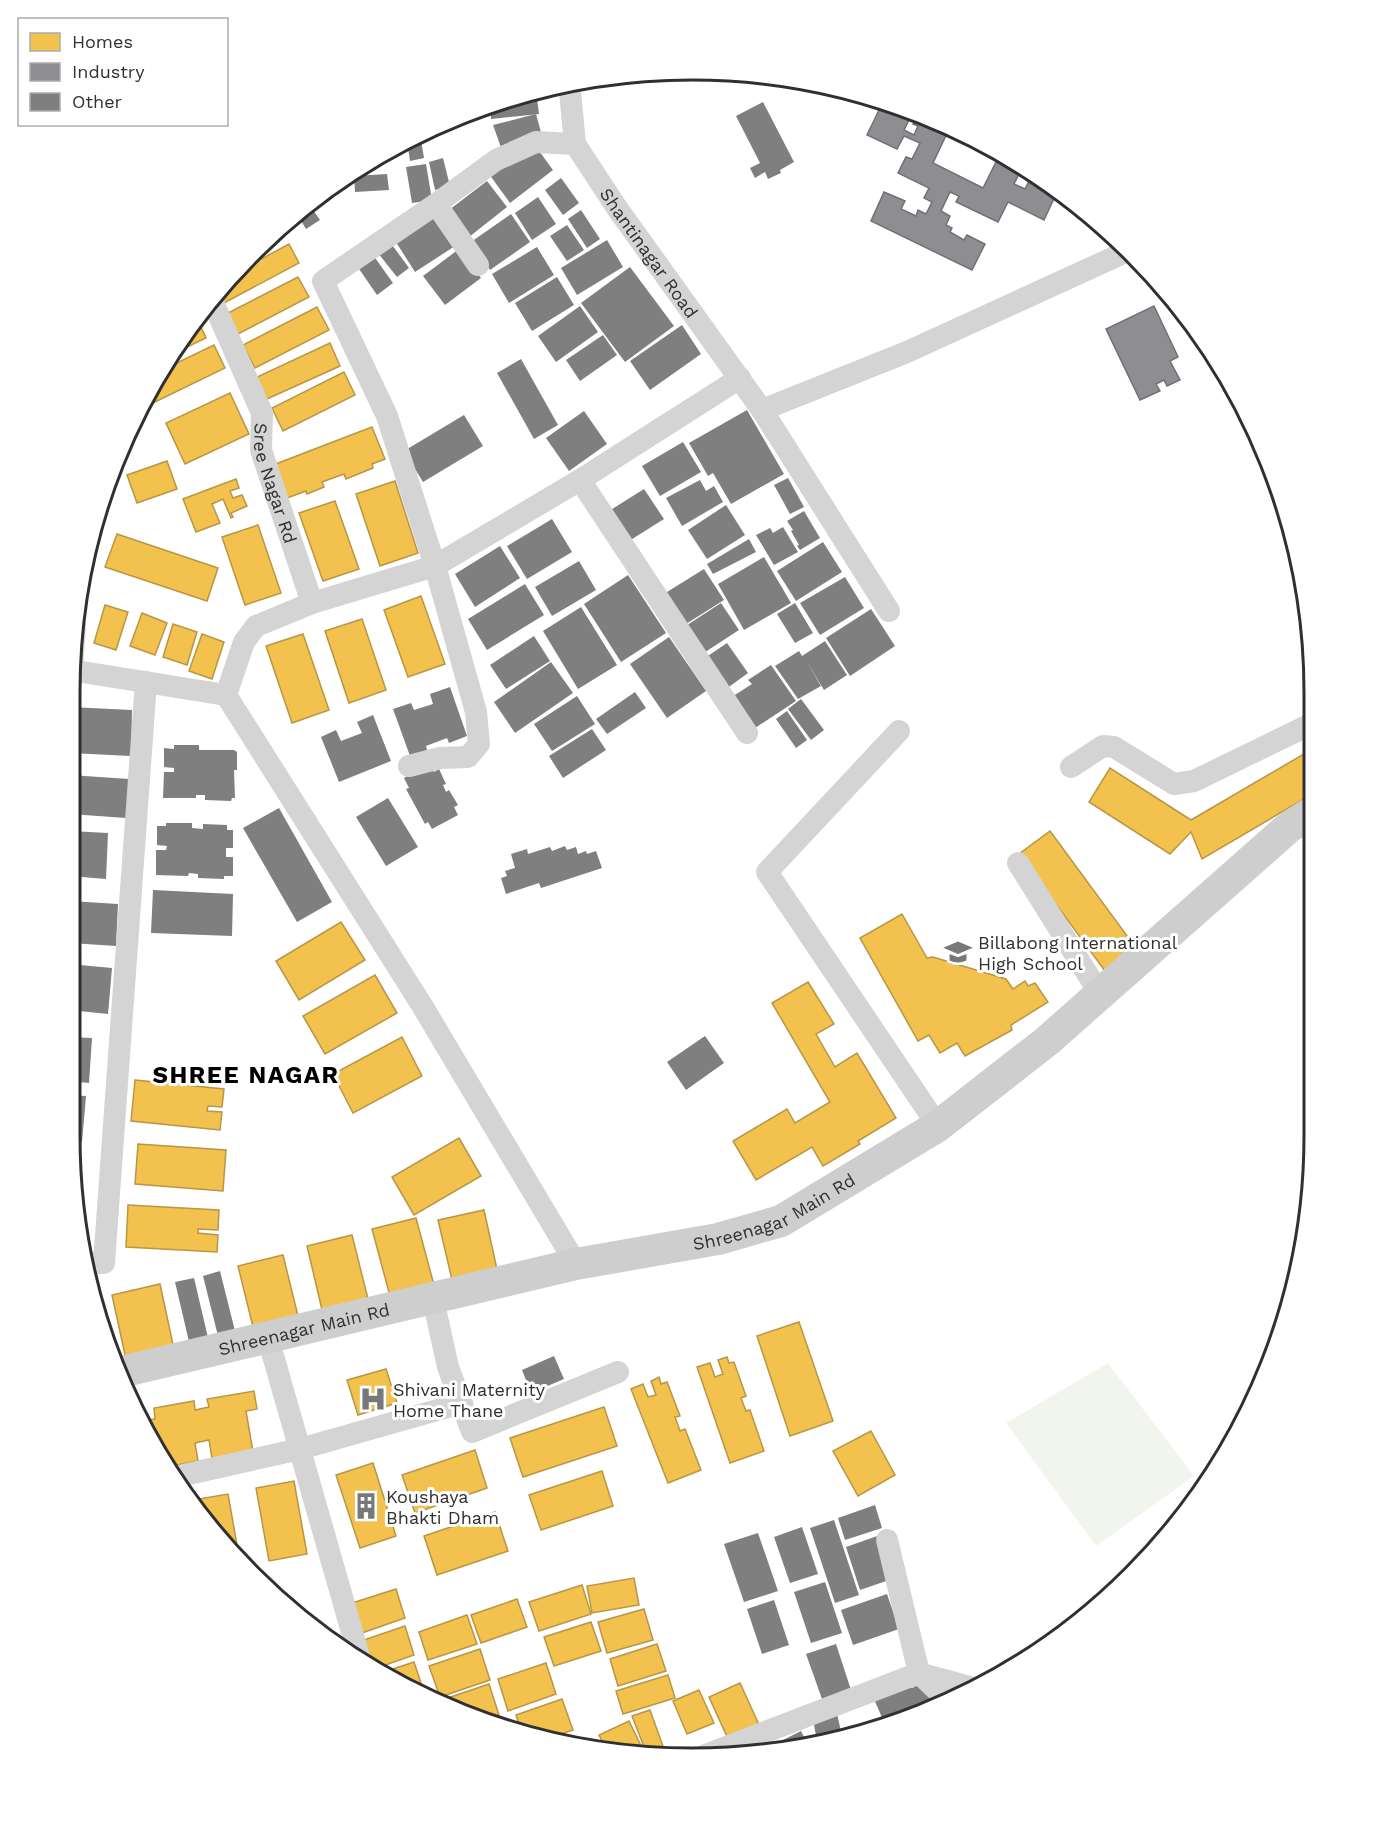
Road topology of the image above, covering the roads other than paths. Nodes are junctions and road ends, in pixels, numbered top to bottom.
1 (571, 91) edge
2 (575, 144) junction
3 (436, 204) junction
4 (1120, 255) edge
5 (478, 265) dead end
6 (215, 308) edge
7 (740, 378) junction
8 (762, 410) junction
9 (580, 480) junction
10 (435, 566) junction
11 (312, 603) junction
12 (889, 611) dead end
13 (80, 672) edge
14 (146, 682) junction
15 (226, 695) junction
16 (1304, 727) edge
17 (899, 731) dead end
18 (747, 733) dead end
19 (409, 766) dead end
20 (1071, 767) dead end
21 (1304, 817) edge
22 (1018, 863) dead end
23 (1100, 994) junction
24 (938, 1126) junction
25 (93, 1263) edge
26 (576, 1264) junction
27 (433, 1299) junction
28 (268, 1338) junction
29 (126, 1371) edge
30 (618, 1372) dead end
31 (462, 1403) junction
32 (300, 1449) junction
33 (182, 1475) edge
34 (886, 1540) dead end
35 (357, 1649) edge
36 (919, 1673) junction
37 (962, 1685) edge
38 (942, 1695) edge
39 (726, 1747) edge

1 - 2 street, Shantinagar Road
2 - 3 street
2 - 7 street, Shantinagar Road
3 - 5 street
3 - 10 street
4 - 8 street
6 - 11 street, Sree Nagar Rd
7 - 8 street, Shantinagar Road
7 - 9 street
8 - 12 street, Shantinagar Road
9 - 10 street
9 - 18 street
10 - 11 street
10 - 19 street
11 - 15 street
13 - 14 street
14 - 15 street
14 - 25 street
15 - 26 street
16 - 20 street
17 - 24 street
21 - 23 street, Shreenagar Main Rd
22 - 23 street
23 - 24 street, Shreenagar Main Rd
24 - 26 street, Shreenagar Main Rd
26 - 27 street, Shreenagar Main Rd
27 - 28 street, Shreenagar Main Rd
27 - 31 street
28 - 29 street, Shreenagar Main Rd
28 - 32 street
30 - 31 street
31 - 32 street
32 - 33 street
32 - 35 street
34 - 36 street
36 - 37 street
36 - 38 street
36 - 39 street

